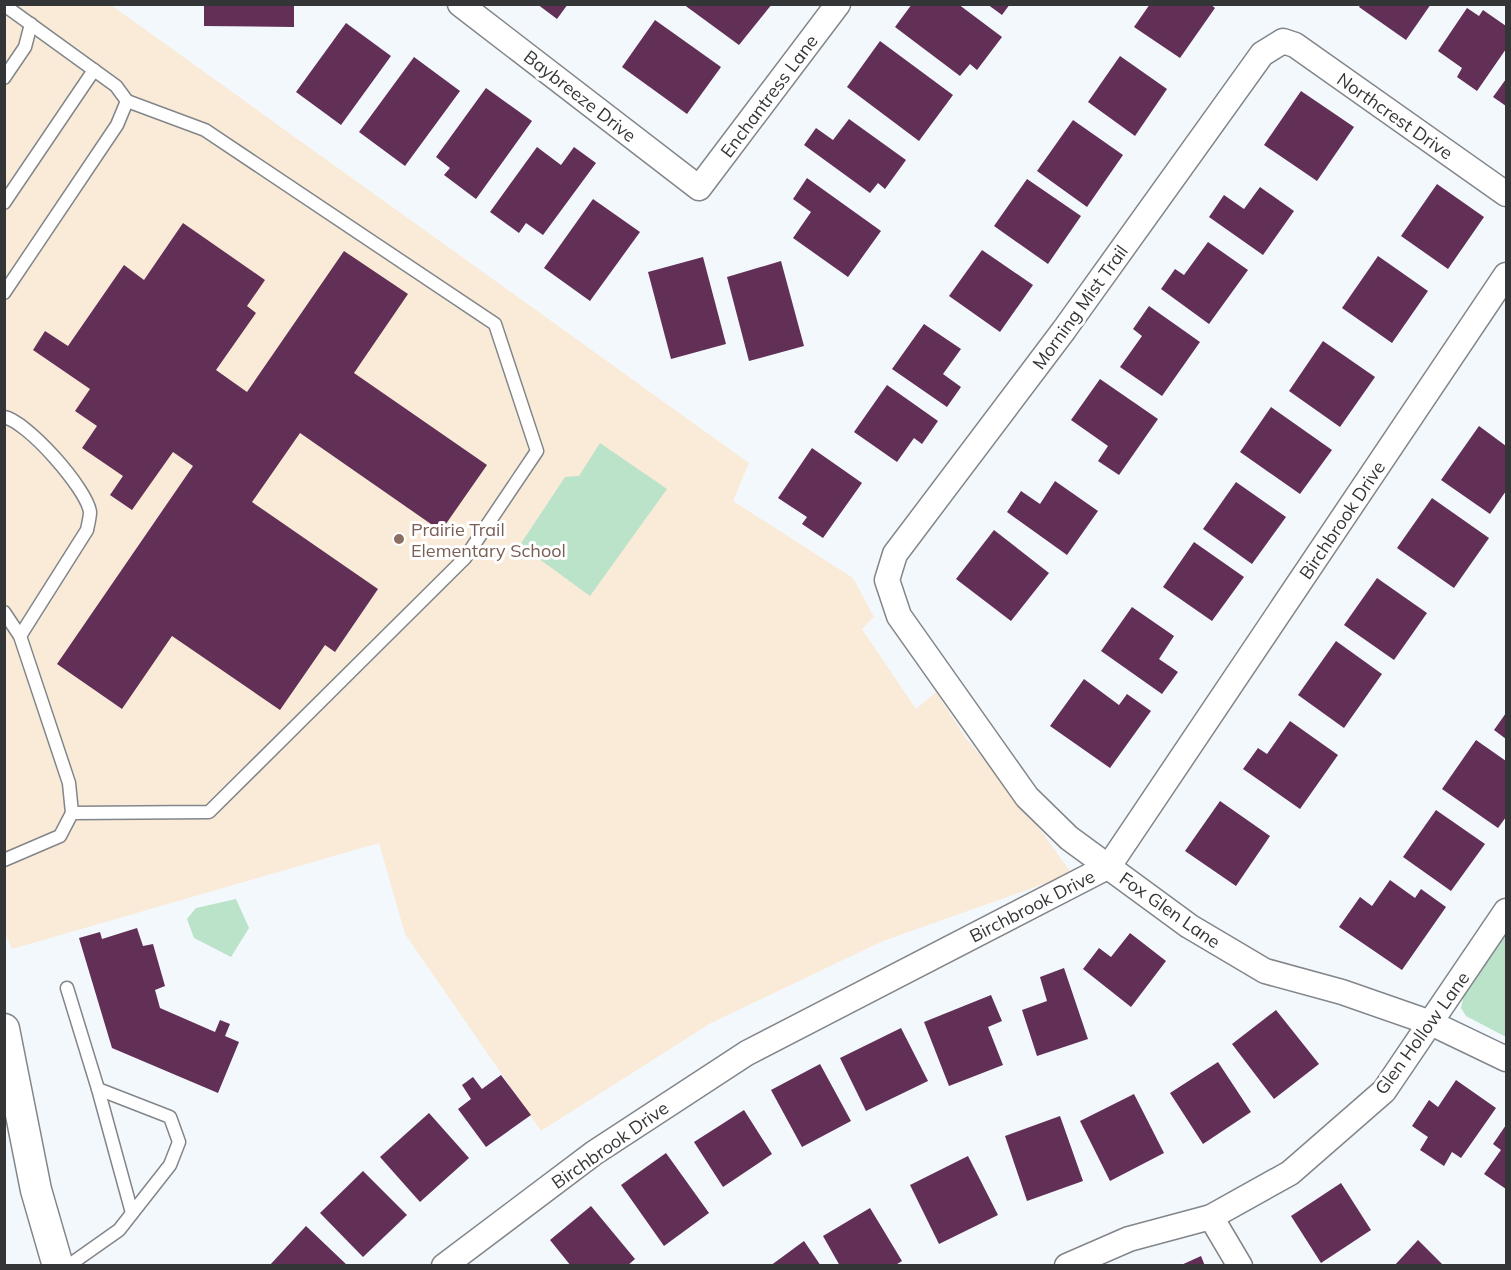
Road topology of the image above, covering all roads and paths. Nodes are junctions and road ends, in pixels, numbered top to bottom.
1 (460, 4) edge
2 (838, 4) edge
3 (4, 5) edge
4 (31, 24) junction
5 (1283, 41) joint
6 (94, 70) junction
7 (4, 78) edge
8 (127, 101) junction
9 (699, 188) joint
10 (1506, 194) edge
11 (4, 203) edge
12 (1506, 275) edge
13 (4, 293) edge
14 (4, 417) edge
15 (887, 580) joint
16 (4, 612) edge
17 (20, 636) junction
18 (72, 813) junction
19 (4, 860) edge
20 (1109, 866) junction
21 (1506, 910) edge
22 (67, 988) dead end
23 (1431, 1023) junction
24 (4, 1029) edge
25 (1506, 1059) edge
26 (98, 1089) junction
27 (132, 1213) junction
28 (1211, 1217) junction
29 (58, 1266) edge
30 (68, 1266) edge
31 (444, 1266) edge
32 (1067, 1266) edge
33 (1240, 1266) edge

1 - 9 street, Baybreeze Drive
2 - 9 street, Enchantress Lane
3 - 4 lane
4 - 6 lane
4 - 7 lane
5 - 10 street, Northcrest Drive
5 - 15 street, Morning Mist Trail
6 - 8 lane
6 - 11 lane
8 - 13 lane
8 - 18 lane
12 - 20 street, Birchbrook Drive
14 - 17 lane
15 - 20 street, Fox Glen Lane
16 - 17 lane
17 - 18 lane
18 - 19 lane
20 - 23 street, Fox Glen Lane
20 - 31 street, Birchbrook Drive
21 - 23 street, Glen Hollow Lane
22 - 26 lane
23 - 25 street, Fox Glen Lane
23 - 28 street, Glen Hollow Lane
24 - 29 street
26 - 27 lane
26 - 27 lane
27 - 30 lane
28 - 32 street, Glen Hollow Lane
28 - 33 street

